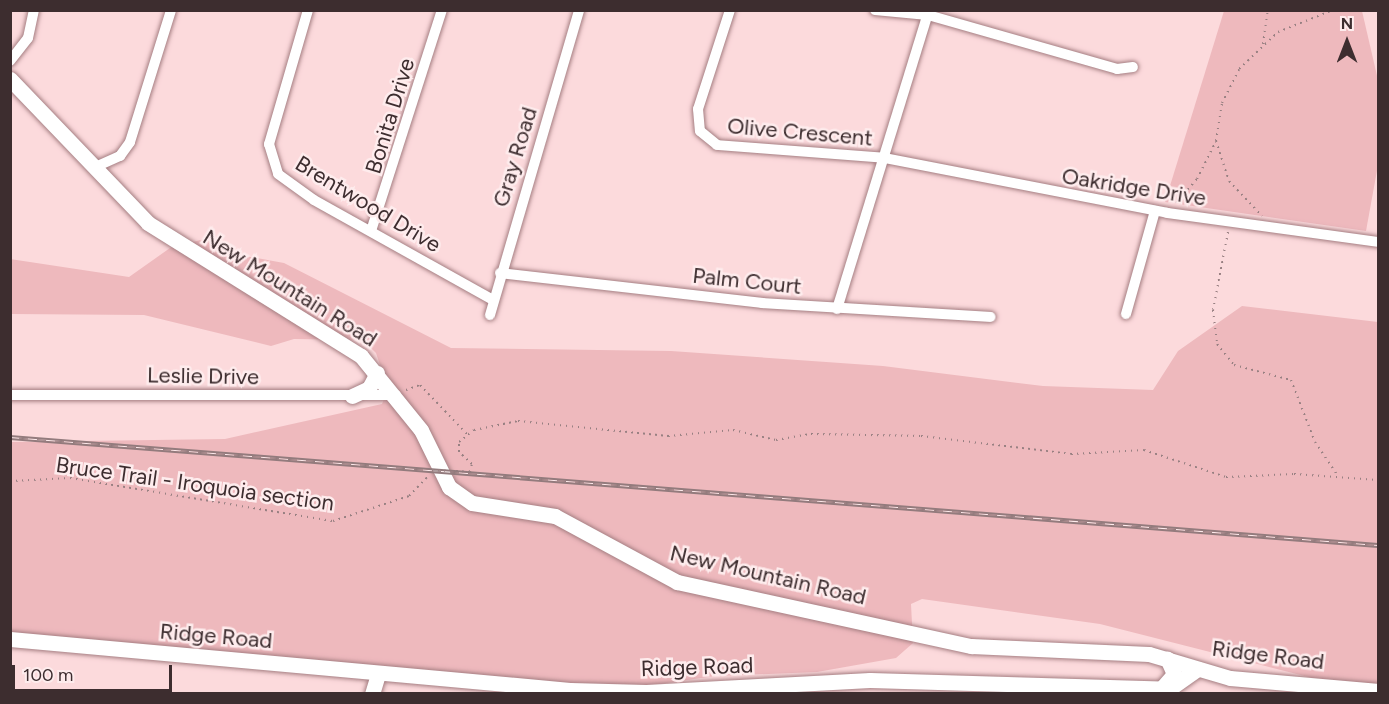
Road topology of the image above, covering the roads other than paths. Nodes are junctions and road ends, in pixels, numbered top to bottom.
1 (34, 10) edge
2 (171, 10) edge
3 (308, 10) edge
4 (442, 10) edge
5 (579, 10) edge
6 (730, 10) edge
7 (875, 10) edge
8 (929, 13) edge
9 (10, 61) edge
10 (1133, 67) dead end
11 (10, 79) edge
12 (885, 158) junction
13 (93, 168) junction
14 (1155, 211) junction
15 (371, 231) junction
16 (1378, 242) edge
17 (500, 273) junction
18 (493, 300) junction
19 (837, 309) junction
20 (1126, 314) dead end
21 (490, 315) dead end
22 (991, 317) dead end
23 (377, 373) junction
24 (395, 394) junction
25 (10, 395) edge
26 (352, 396) junction
27 (10, 639) edge
28 (1167, 658) junction
29 (1198, 669) junction
30 (378, 674) junction
31 (1161, 689) junction
32 (1378, 691) edge
33 (372, 693) edge

1 - 9 street
2 - 13 street
3 - 15 street, Brentwood Drive
4 - 15 street, Bonita Drive
5 - 17 street, Gray Road
6 - 12 street, Olive Crescent
7 - 8 street
8 - 10 street
8 - 12 street
11 - 13 main road, New Mountain Road
12 - 14 street, Oakridge Drive
12 - 19 street
13 - 23 main road, New Mountain Road
14 - 16 street, Oakridge Drive
14 - 20 street
15 - 18 street, Brentwood Drive
17 - 18 street, Gray Road
17 - 19 street, Palm Court
18 - 21 street, Gray Road
19 - 22 street, Palm Court
23 - 24 main road, New Mountain Road
23 - 26 main road
24 - 26 street, Leslie Drive
24 - 28 main road, New Mountain Road
25 - 26 street, Leslie Drive
27 - 30 main road, Ridge Road
28 - 29 main road, New Mountain Road
28 - 31 main road
29 - 31 main road, Ridge Road
29 - 32 main road, Ridge Road
30 - 31 main road, Ridge Road
30 - 33 main road

